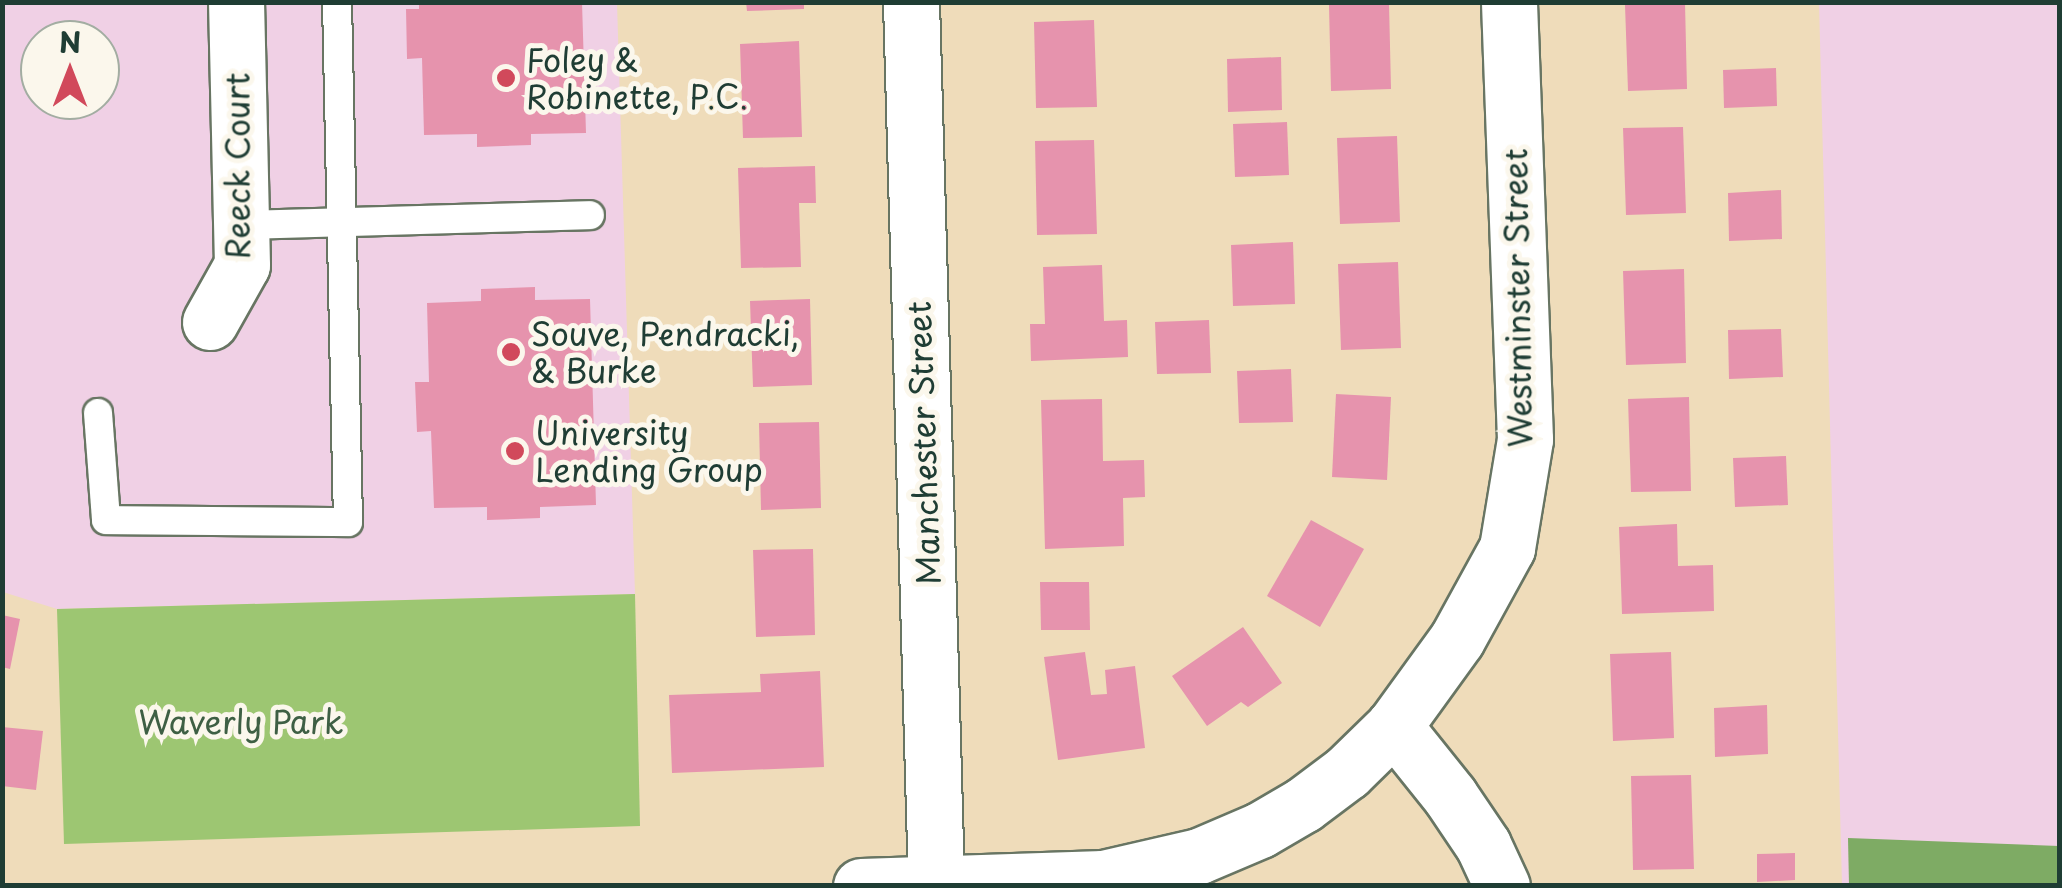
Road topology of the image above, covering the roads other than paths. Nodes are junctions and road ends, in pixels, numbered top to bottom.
1 (236, 2) edge
2 (338, 2) edge
3 (911, 2) edge
4 (1509, 2) edge
5 (590, 216) dead end
6 (342, 222) junction
7 (241, 225) junction
8 (210, 322) dead end
9 (98, 413) dead end
10 (1394, 726) junction
11 (936, 884) edge
12 (861, 886) edge
13 (1502, 886) edge

1 - 7 street, Reeck Court
2 - 6 lane
3 - 11 street, Manchester Street
4 - 10 street, Westminster Street
5 - 6 lane
6 - 7 lane
6 - 9 lane
7 - 8 street, Reeck Court
10 - 11 street, Westminster Street
10 - 13 street
11 - 12 street, Westminster Street

